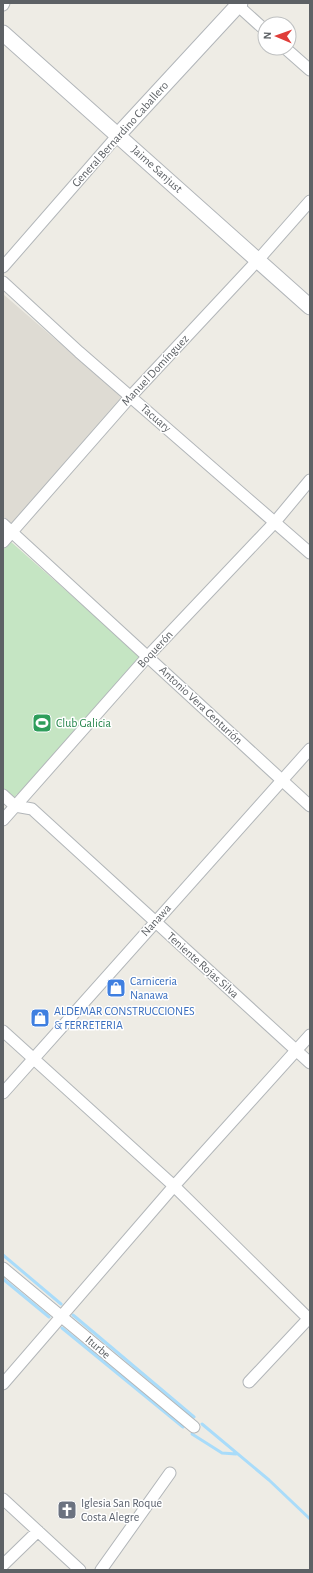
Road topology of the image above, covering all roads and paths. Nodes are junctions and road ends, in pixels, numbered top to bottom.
1 (237, 4) edge
2 (257, 23) edge
3 (3, 33) edge
4 (294, 56) edge
5 (310, 70) edge
6 (118, 135) junction
7 (310, 201) edge
8 (258, 260) junction
9 (3, 267) edge
10 (3, 282) edge
11 (310, 307) edge
12 (131, 396) junction
13 (310, 480) edge
14 (275, 522) junction
15 (3, 524) edge
16 (12, 532) junction
17 (3, 542) edge
18 (310, 553) edge
19 (148, 656) junction
20 (310, 749) edge
21 (282, 779) junction
22 (3, 795) edge
23 (15, 806) junction
24 (310, 806) edge
25 (3, 820) edge
26 (154, 921) junction
27 (3, 1031) edge
28 (310, 1035) edge
29 (296, 1050) junction
30 (33, 1058) junction
31 (310, 1063) edge
32 (3, 1092) edge
33 (174, 1186) junction
34 (3, 1268) edge
35 (61, 1316) junction
36 (310, 1318) edge
37 (249, 1382) dead end
38 (3, 1384) edge
39 (194, 1427) dead end
40 (170, 1472) dead end
41 (3, 1499) edge
42 (38, 1531) junction
43 (3, 1566) edge
44 (80, 1570) edge
45 (101, 1570) edge

1 - 2 street
1 - 6 main road, General Bernardino Caballero
3 - 6 main road, Jaime Sanjust
4 - 5 street
6 - 8 main road, Jaime Sanjust
6 - 9 street, General Bernardino Caballero
7 - 8 street, Manuel Domínguez
8 - 11 main road, Jaime Sanjust
8 - 12 street, Manuel Domínguez
10 - 12 street, Tacuary
12 - 14 street, Tacuary
12 - 16 street, Manuel Domínguez
13 - 14 street, Boquerón
14 - 18 street, Tacuary
14 - 19 street, Boquerón
15 - 16 street, Antonio Vera Centurión
16 - 17 street, Manuel Domínguez
16 - 19 street, Antonio Vera Centurión
19 - 21 street, Antonio Vera Centurión
19 - 23 street, Boquerón
20 - 21 street, Nanawa
21 - 24 street, Antonio Vera Centurión
21 - 26 street, Nanawa
22 - 23 street, Teniente Rojas Silva
23 - 25 street, Boquerón
23 - 26 street, Teniente Rojas Silva
26 - 29 street, Teniente Rojas Silva
26 - 30 street, Nanawa
27 - 30 street
28 - 29 street
29 - 31 street, Teniente Rojas Silva
29 - 33 street
30 - 32 street, Nanawa
30 - 33 street
33 - 35 street
33 - 36 street
34 - 35 street, Iturbe
35 - 38 street
35 - 39 street, Iturbe
36 - 37 street
40 - 45 street
41 - 42 street
42 - 43 street
42 - 44 street

